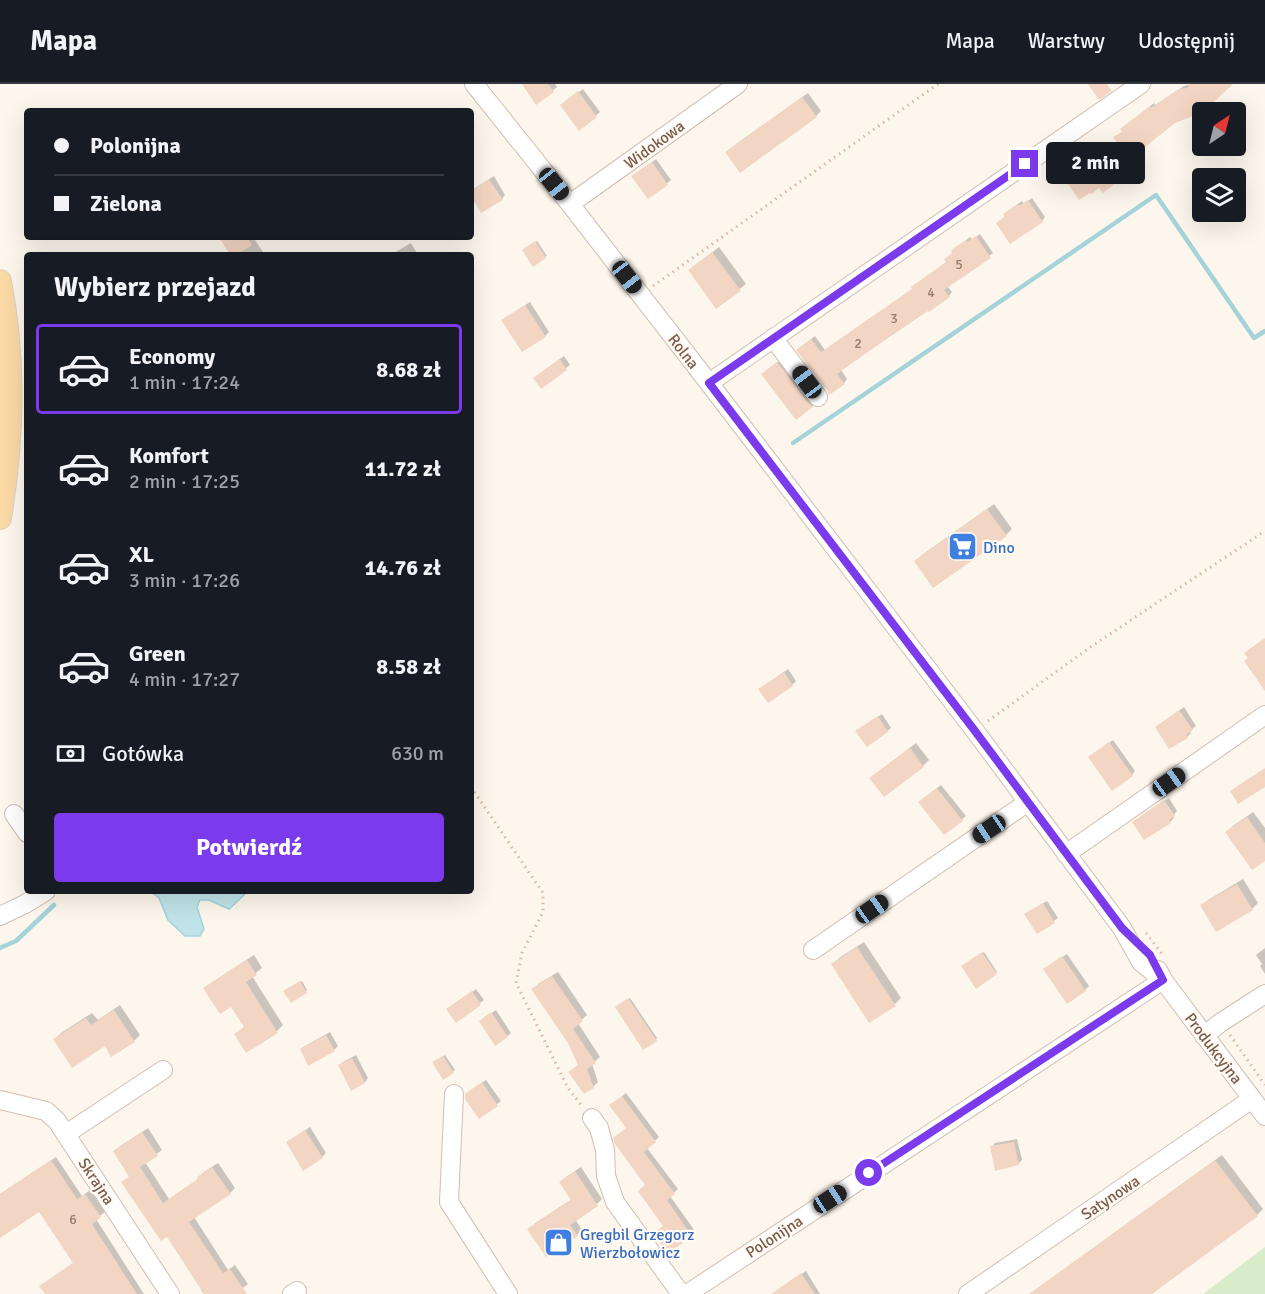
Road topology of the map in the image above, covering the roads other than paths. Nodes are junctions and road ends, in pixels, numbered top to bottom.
1 (738, 84) edge
2 (1141, 84) edge
3 (482, 86) edge
4 (570, 204) junction
5 (0, 280) edge
6 (773, 338) junction
7 (5, 363) edge
8 (709, 383) junction
9 (818, 397) dead end
10 (0, 518) edge
11 (1265, 715) edge
12 (1028, 802) junction
13 (14, 814) dead end
14 (24, 829) edge
15 (1066, 854) junction
16 (41, 894) edge
17 (0, 916) edge
18 (813, 950) dead end
19 (1163, 980) junction
20 (1265, 994) edge
21 (1204, 1036) junction
22 (163, 1070) dead end
23 (454, 1094) dead end
24 (1252, 1099) junction
25 (0, 1100) edge
26 (1265, 1116) edge
27 (592, 1118) road end
28 (66, 1134) junction
29 (170, 1294) edge
30 (508, 1294) edge
31 (681, 1294) edge
32 (687, 1294) edge
33 (968, 1294) edge

1 - 4 street, Widokowa
2 - 6 street
3 - 4 street, Rolna
4 - 8 street, Rolna
5 - 7 main road
6 - 8 street
6 - 9 street
7 - 10 main road
8 - 12 street, Rolna
11 - 15 street
12 - 15 street, Rolna
12 - 18 street
13 - 14 street
15 - 19 street, Rolna
16 - 17 street
19 - 21 street, Produkcyjna
19 - 32 street, Polonijna
20 - 21 street
21 - 24 street, Produkcyjna
22 - 28 street
23 - 30 street
24 - 26 street, Produkcyjna
24 - 33 street, Satynowa
25 - 28 street, Skrajna
27 - 31 street
28 - 29 street, Skrajna

